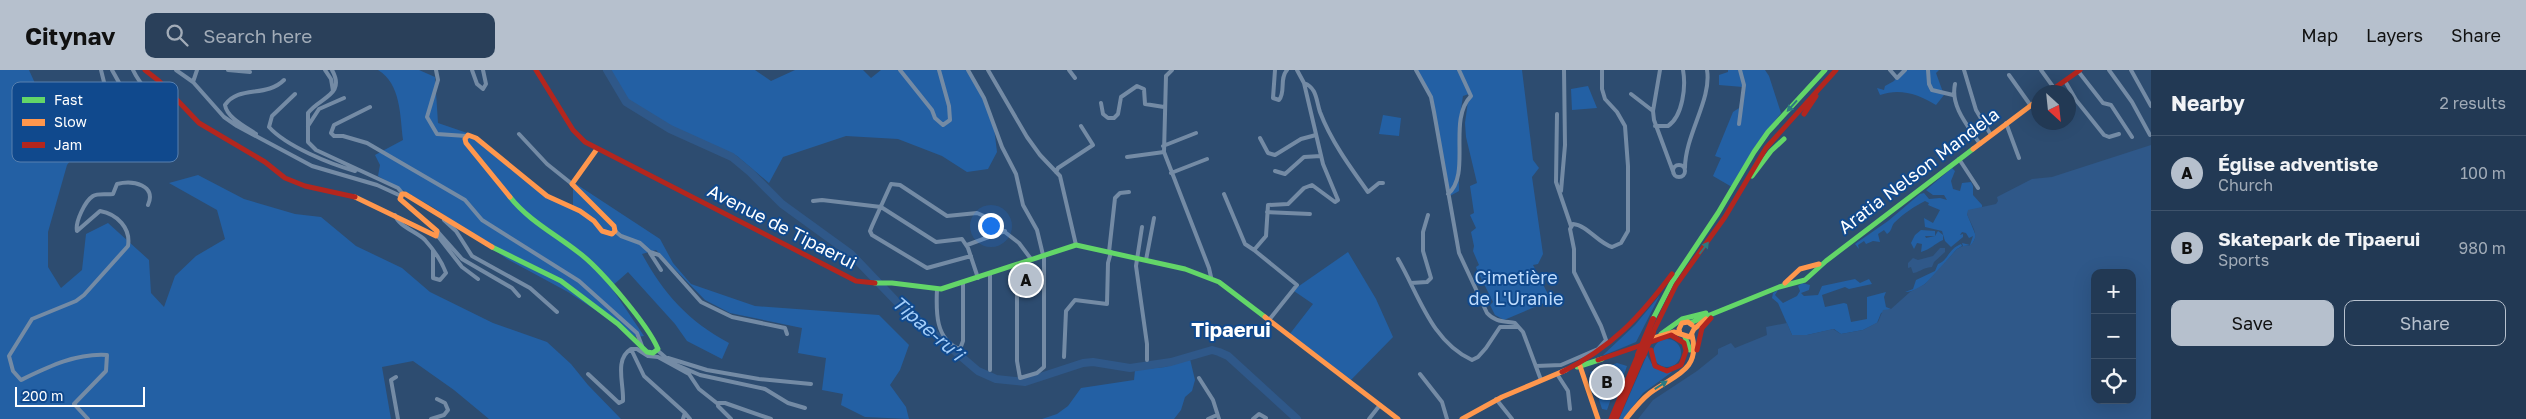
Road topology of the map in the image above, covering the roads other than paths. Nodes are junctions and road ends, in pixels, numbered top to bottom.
1 (112, 70) edge
2 (133, 70) edge
3 (146, 70) edge
4 (176, 70) edge
5 (197, 70) edge
6 (228, 70) edge
7 (326, 70) edge
8 (332, 70) edge
9 (436, 70) edge
10 (472, 70) edge
11 (483, 70) edge
12 (536, 70) edge
13 (900, 70) edge
14 (939, 70) edge
15 (968, 70) edge
16 (988, 70) edge
17 (1069, 70) edge
18 (1172, 70) edge
19 (1275, 70) edge
20 (1287, 70) edge
21 (1297, 70) edge
22 (1416, 70) edge
23 (1459, 70) edge
24 (1564, 70) edge
25 (1602, 70) edge
26 (1660, 70) edge
27 (1683, 70) edge
28 (1707, 70) edge
29 (1740, 70) edge
30 (1825, 70) edge
31 (1836, 70) edge
32 (1890, 70) edge
33 (1905, 70) edge
34 (1928, 70) edge
35 (1964, 70) edge
36 (2041, 70) edge
37 (2078, 70) edge
38 (2110, 70) edge
39 (2131, 70) edge
40 (250, 72) dead end
41 (2008, 75) dead end
42 (1075, 78) dead end
43 (284, 80) dead end
44 (2065, 80) junction
45 (118, 82) edge
46 (140, 82) edge
47 (160, 82) edge
48 (193, 82) junction
49 (1304, 83) junction
50 (1954, 84) dead end
51 (2049, 85) edge
52 (2058, 85) edge
53 (333, 91) junction
54 (294, 94) dead end
55 (1631, 94) dead end
56 (1953, 95) junction
57 (344, 98) dead end
58 (178, 101) edge
59 (1101, 103) dead end
60 (2031, 106) joint
61 (2151, 106) edge
62 (370, 107) dead end
63 (1164, 107) junction
64 (1653, 110) junction
65 (1557, 114) dead end
66 (1804, 114) dead end
67 (1739, 124) dead end
68 (2006, 124) junction
69 (1081, 126) dead end
70 (1655, 126) junction
71 (307, 127) junction
72 (1196, 133) dead end
73 (519, 134) dead end
74 (2119, 134) dead end
75 (2150, 134) edge
76 (1316, 135) junction
77 (1991, 135) junction
78 (466, 136) junction
79 (2132, 137) dead end
80 (1260, 138) dead end
81 (264, 139) junction
82 (1784, 139) dead end
83 (1980, 144) junction
84 (1163, 146) junction
85 (597, 149) junction
86 (1164, 152) junction
87 (1321, 156) junction
88 (1126, 157) dead end
89 (1668, 158) junction
90 (2019, 158) dead end
91 (1959, 159) junction
92 (1207, 160) dead end
93 (1680, 167) junction
94 (1275, 171) dead end
95 (1056, 172) junction
96 (362, 173) junction
97 (1171, 174) junction
98 (1674, 174) junction
99 (1746, 181) junction
100 (1383, 183) dead end
101 (572, 184) junction
102 (1978, 188) dead end
103 (1560, 191) junction
104 (1129, 192) dead end
105 (1224, 194) dead end
106 (1448, 194) junction
107 (402, 195) junction
108 (813, 201) dead end
109 (148, 205) dead end
110 (881, 207) junction
111 (1267, 212) junction
112 (1310, 214) dead end
113 (395, 215) junction
114 (1428, 215) dead end
115 (442, 216) junction
116 (1154, 218) dead end
117 (1571, 226) junction
118 (1142, 227) dead end
119 (615, 231) junction
120 (1006, 231) junction
121 (438, 234) junction
122 (967, 245) junction
123 (1076, 245) junction
124 (1695, 246) junction
125 (432, 250) junction
126 (1254, 250) junction
127 (650, 252) junction
128 (1110, 252) junction
129 (1043, 255) junction
130 (971, 256) junction
131 (1137, 257) junction
132 (1031, 259) junction
133 (1398, 259) dead end
134 (1146, 260) junction
135 (1826, 261) junction
136 (1017, 264) junction
137 (1805, 269) junction
138 (661, 270) dead end
139 (990, 273) junction
140 (1796, 274) junction
141 (1211, 277) junction
142 (978, 278) junction
143 (1805, 278) junction
144 (478, 279) dead end
145 (964, 282) junction
146 (1411, 283) junction
147 (1779, 287) junction
148 (937, 289) junction
149 (519, 296) dead end
150 (1726, 308) junction
151 (557, 312) dead end
152 (1714, 313) junction
153 (1269, 320) junction
154 (1690, 323) junction
155 (1518, 327) junction
156 (1693, 332) junction
157 (1656, 333) junction
158 (1682, 333) junction
159 (787, 334) dead end
160 (642, 346) junction
161 (631, 349) junction
162 (657, 350) junction
163 (1696, 354) junction
164 (1640, 356) junction
165 (1064, 357) dead end
166 (666, 360) junction
167 (1147, 360) dead end
168 (1598, 360) junction
169 (1684, 361) junction
170 (1536, 366) junction
171 (1580, 366) junction
172 (990, 370) dead end
173 (1560, 373) junction
174 (588, 374) dead end
175 (1420, 374) dead end
176 (396, 377) dead end
177 (1199, 378) dead end
178 (1541, 380) junction
179 (811, 384) dead end
180 (437, 399) dead end
181 (1496, 399) junction
182 (718, 404) junction
183 (1380, 405) junction
184 (805, 408) dead end
185 (1570, 409) dead end
186 (685, 413) junction
187 (398, 417) edge
188 (1218, 417) edge
189 (1266, 418) dead end
190 (88, 419) edge
191 (403, 419) edge
192 (431, 419) edge
193 (683, 419) edge
194 (690, 419) edge
195 (731, 419) edge
196 (771, 419) edge
197 (1208, 419) edge
198 (1253, 419) edge
199 (1369, 419) edge
200 (1398, 419) edge
201 (1448, 419) edge
202 (1462, 419) edge
203 (1512, 419) edge
204 (1598, 419) edge
205 (1611, 419) edge
206 (1616, 419) edge
207 (1626, 419) edge

1 - 45 street
2 - 46 street
3 - 47 main road
4 - 48 street
5 - 48 street
6 - 40 street
7 - 53 street
8 - 53 street
9 - 78 street
10 - 11 street
12 - 85 main road, Avenue de Tipaerui
13 - 14 street
15 - 129 street
16 - 95 street
17 - 42 street
18 - 63 street
19 - 20 street
21 - 49 street
22 - 106 street
23 - 106 street
24 - 103 street
25 - 117 street
26 - 64 street
27 - 70 street
28 - 93 street
29 - 67 street
30 -> 124 main road
31 - 66 main road
31 - 99 main road
32 - 33 street
34 - 56 street
35 - 77 street
36 - 51 street
37 - 44 main road
37 - 79 street
38 - 75 street
39 - 61 street
41 - 60 street
43 - 81 street
44 - 52 main road
44 - 74 street
48 - 81 street
49 - 76 street
49 - 100 street
50 - 56 street
53 - 71 street
54 - 96 street
55 - 64 street
56 - 83 street
57 - 71 street
58 - 113 main road
59 - 63 street
60 - 68 main road, Aratia Nelson Mandela
62 - 160 street
63 - 84 street
64 - 70 street
65 - 103 street
68 - 77 main road, Aratia Nelson Mandela
68 - 90 street
69 - 95 street
70 - 89 street
71 - 96 street
72 - 84 street
73 - 101 street
76 - 80 street
76 - 87 street
77 - 83 main road, Aratia Nelson Mandela
78 - 119 main road
78 - 162 main road
81 - 107 street
82 - 99 main road
83 - 91 main road, Aratia Nelson Mandela
84 - 86 street
85 - 101 main road
85 - 148 main road, Avenue de Tipaerui
86 - 88 street
86 - 97 street
87 - 94 street
87 - 111 street
89 - 93 street
89 - 98 street
91 - 102 street
91 - 135 main road, Aratia Nelson Mandela
92 - 97 street
93 - 98 street
93 - 98 street
95 - 123 street
96 - 107 street
97 - 141 street
157 -> 99 main road
101 - 119 main road
103 - 117 street
104 - 128 street
105 - 126 street
106 - 155 street
107 - 115 main road
107 - 121 main road
108 - 110 street
109 - 190 street
110 - 120 street
110 - 122 street
110 - 130 street
111 - 112 street
111 - 126 street
113 - 121 main road
113 - 125 street
114 - 146 street
115 - 151 street
115 - 160 main road
116 - 134 street
117 - 170 street
118 - 131 street
119 - 127 street
120 - 122 street
120 - 132 street
121 - 144 street
121 - 149 street
122 - 130 street
123 - 128 main road, Avenue de Tipaerui
123 - 129 main road, Avenue de Tipaerui
124 - 164 main road, bridge
124 - 173 main road
125 - 125 street
126 - 153 street
127 - 138 street
127 - 159 street
128 - 131 main road, Avenue de Tipaerui
128 - 165 street
129 - 132 main road, Avenue de Tipaerui
129 - 136 street
130 - 142 street
131 - 134 main road, Avenue de Tipaerui
131 - 167 street
132 - 136 main road, Avenue de Tipaerui
133 - 146 street
134 - 141 main road, Avenue de Tipaerui
135 - 137 main road, Aratia Nelson Mandela
135 - 143 main road, Aratia Nelson Mandela
136 - 139 main road, Avenue de Tipaerui
137 - 140 main road, Aratia Nelson Mandela
137 - 143 main road
139 - 142 main road, Avenue de Tipaerui
139 - 172 street
140 - 143 main road
140 - 147 main road, Aratia Nelson Mandela
141 - 153 main road, Avenue de Tipaerui
142 - 145 main road, Avenue de Tipaerui
143 - 147 main road, Aratia Nelson Mandela
145 - 148 main road, Avenue de Tipaerui
145 - 148 street
146 - 155 street
147 - 150 main road
150 - 152 main road
150 - 157 main road
152 - 154 main road
152 - 156 main road
152 - 163 main road
153 - 183 main road, Avenue de Tipaerui
154 - 156 main road
154 - 158 main road
155 - 170 street
156 - 158 main road
156 - 163 main road
157 - 158 main road
157 - 164 main road, bridge
157 - 168 main road
157 - 169 main road, bridge
158 - 169 main road
160 - 162 main road
161 - 166 street
161 - 174 street
161 - 186 street
162 - 166 street
207 -> 163 main road
164 - 205 main road
164 - 206 main road
166 - 179 street
166 - 182 street
166 - 184 street
168 - 169 main road
168 - 171 main road
170 - 178 street
171 - 173 main road
171 - 204 main road
173 - 178 main road
173 - 185 street
175 - 201 street
176 - 187 street
177 - 188 street
178 - 181 main road
180 - 192 street
181 - 202 main road
181 - 203 street
182 - 195 street
182 - 196 street
183 - 199 street
183 - 200 main road, Avenue de Tipaerui
186 - 193 street
186 - 194 street
187 - 191 street
188 - 197 street
189 - 198 street

